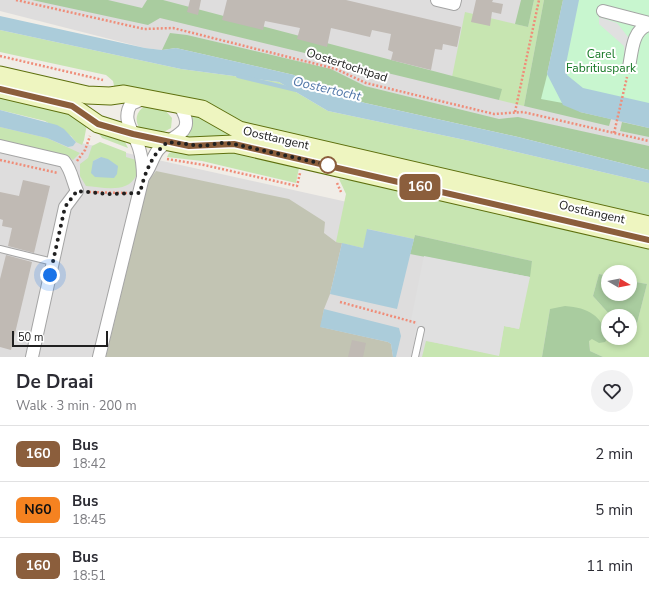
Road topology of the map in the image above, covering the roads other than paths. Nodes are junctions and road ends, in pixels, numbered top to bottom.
1 (436, 0) edge
2 (455, 0) edge
3 (603, 12) dead end
4 (649, 24) edge
5 (629, 67) dead end
6 (0, 75) edge
7 (0, 89) edge
8 (146, 98) junction
9 (179, 105) junction
10 (133, 134) junction
11 (0, 146) edge
12 (167, 150) junction
13 (143, 177) junction
14 (649, 225) edge
15 (649, 240) edge
16 (0, 250) edge
17 (53, 262) junction
18 (422, 327) road end
19 (32, 357) edge
20 (99, 357) edge
21 (415, 357) edge

1 - 2 street
3 - 4 street
4 - 5 street
6 - 8 main road, Oosttangent
7 - 10 main road, Oosttangent
8 - 9 main road, Oosttangent
8 - 10 street
9 - 12 street
9 - 14 main road, Oosttangent
10 - 12 main road, Oosttangent
10 - 13 street
11 - 17 street
12 - 13 street
12 - 15 main road, Oosttangent
13 - 20 street
16 - 17 lane
17 - 19 street
18 - 21 lane

